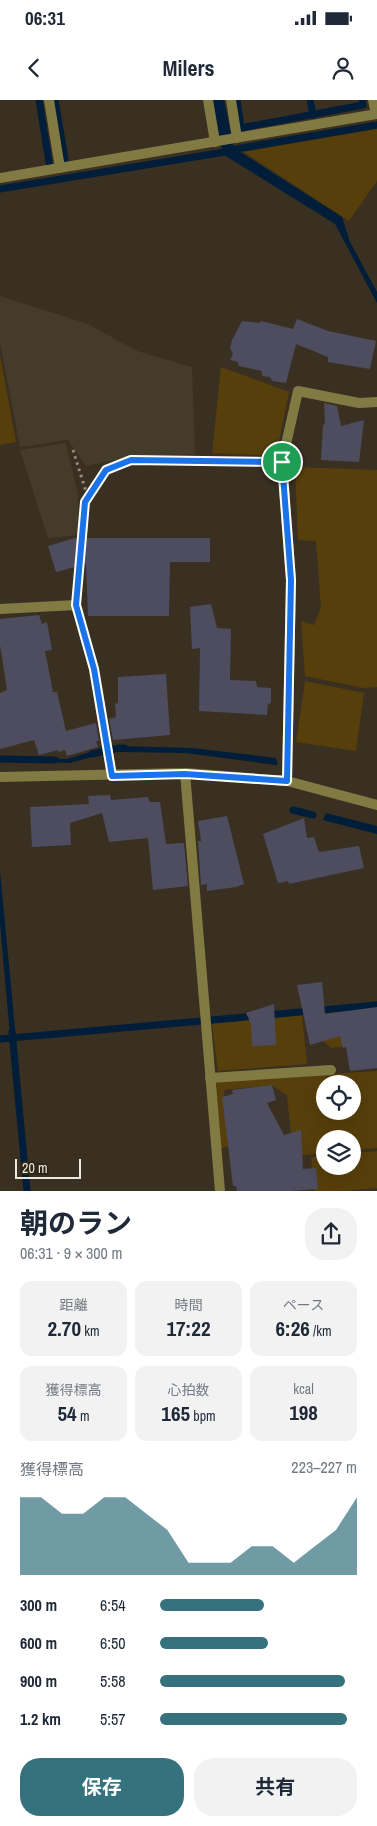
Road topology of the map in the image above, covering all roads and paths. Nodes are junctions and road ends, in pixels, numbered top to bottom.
1 (49, 100) edge
2 (208, 100) edge
3 (231, 100) edge
4 (374, 100) edge
5 (376, 114) edge
6 (237, 138) junction
7 (215, 142) junction
8 (60, 168) junction
9 (0, 178) edge
10 (377, 402) edge
11 (73, 450) dead end
12 (282, 462) junction
13 (88, 498) junction
14 (76, 605) junction
15 (0, 609) edge
16 (185, 774) junction
17 (112, 776) junction
18 (0, 777) edge
19 (287, 781) junction
20 (377, 805) edge
21 (331, 1070) dead end
22 (210, 1078) junction
23 (220, 1191) edge

1 - 8 street
2 - 7 street
3 - 6 street
4 - 5 street
5 - 6 street
6 - 7 street
7 - 8 street
8 - 9 street
10 - 12 street
11 - 13 path
12 - 13 path
12 - 19 street
13 - 14 path
14 - 15 street
14 - 17 street
16 - 17 street
16 - 19 street
16 - 22 street
17 - 18 street
19 - 20 street
21 - 22 street
22 - 23 street

